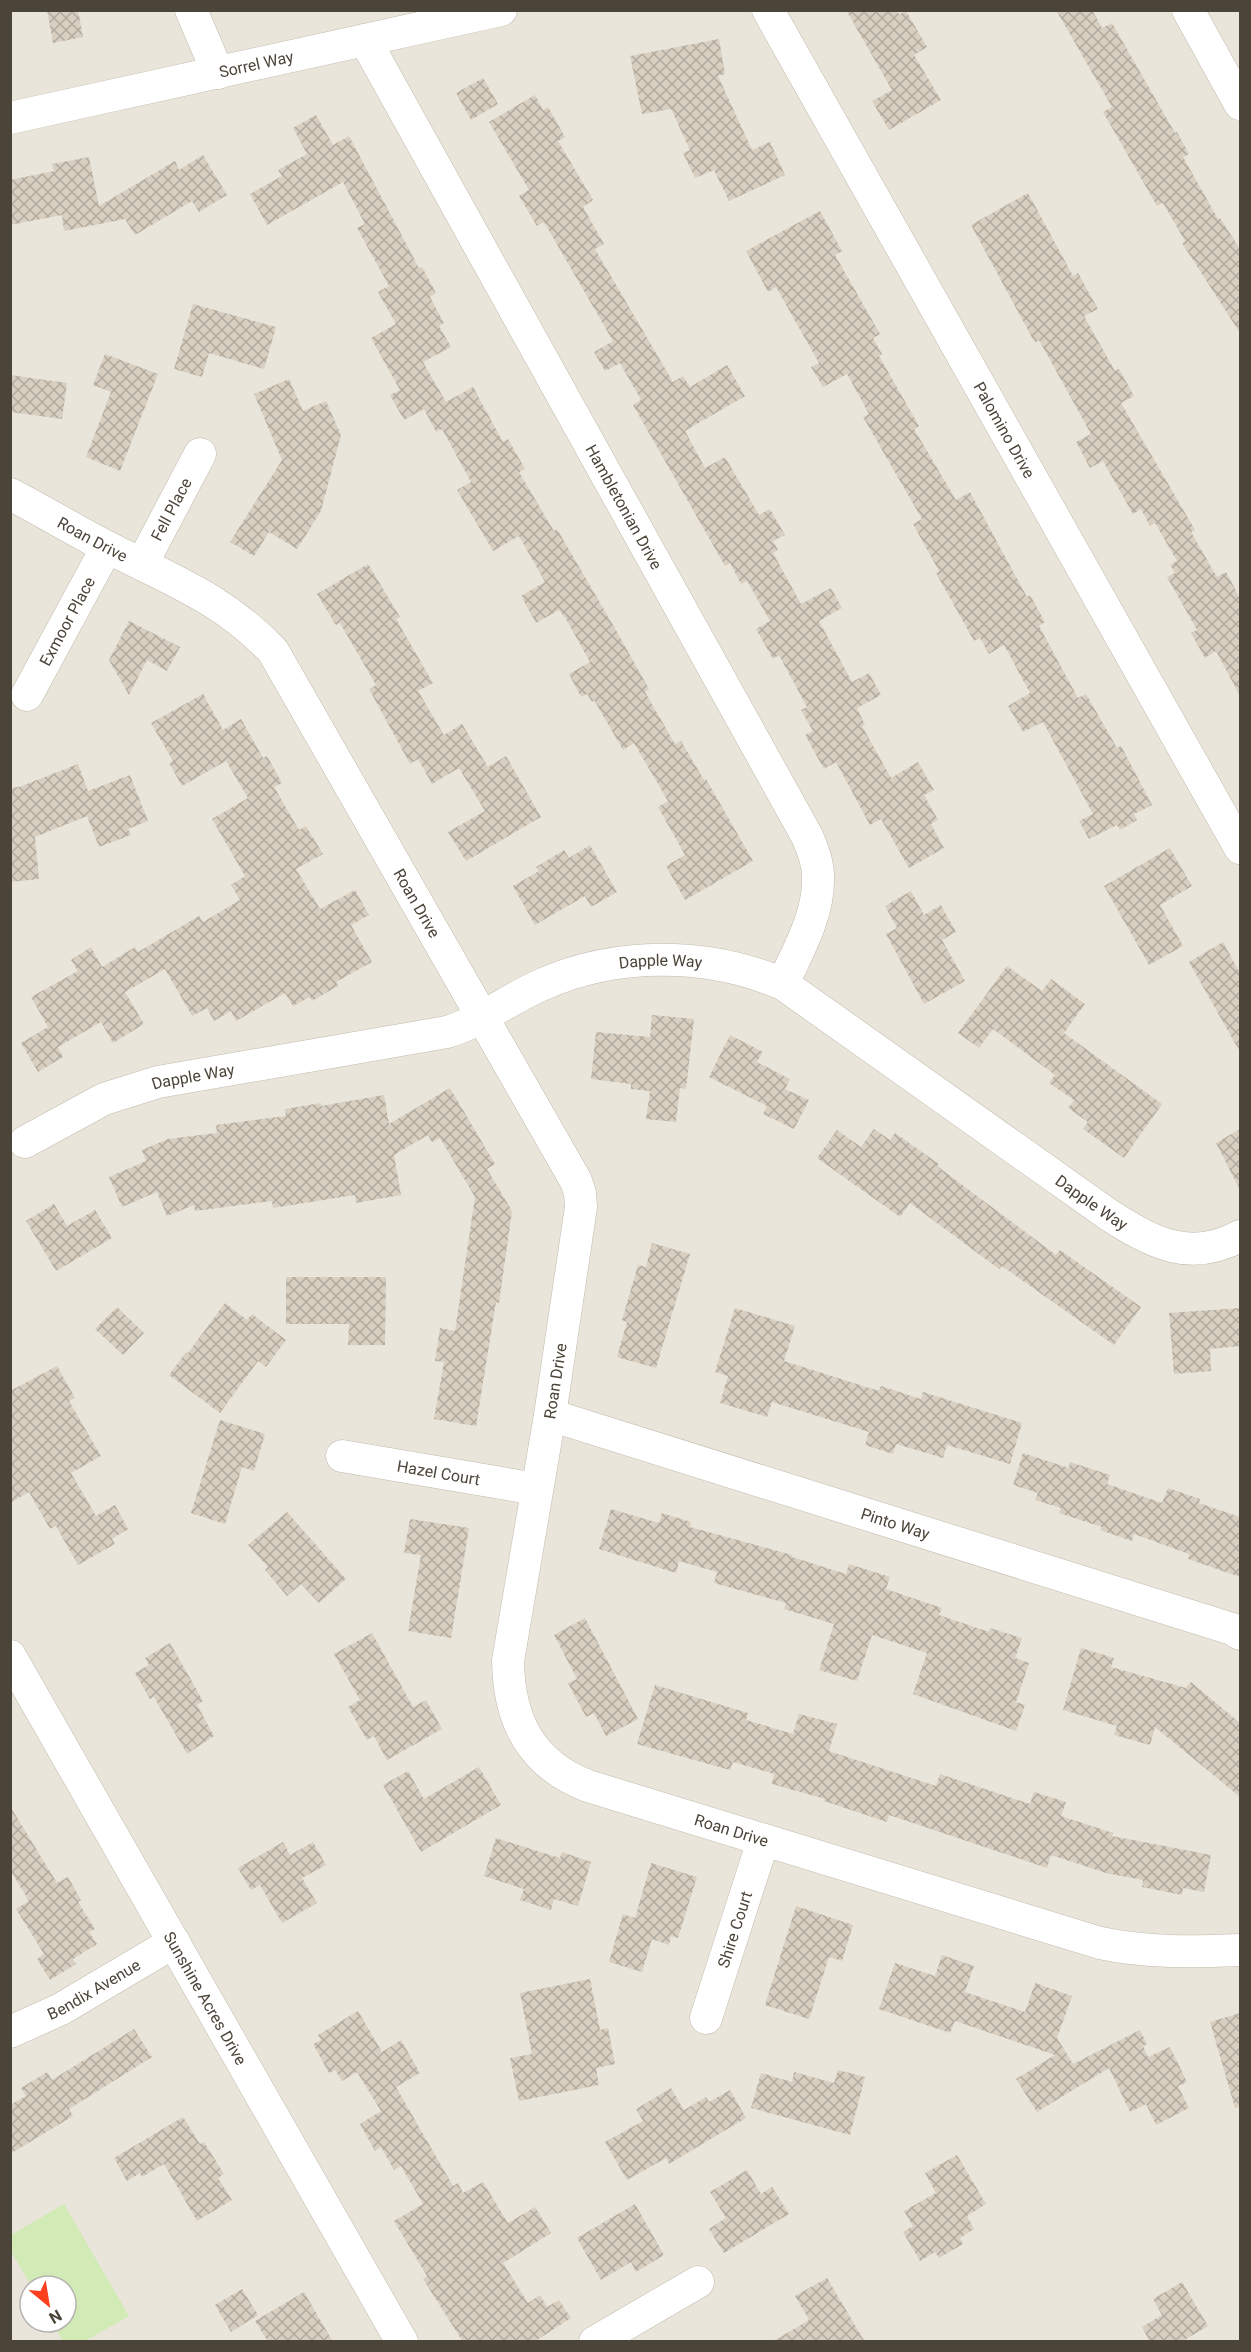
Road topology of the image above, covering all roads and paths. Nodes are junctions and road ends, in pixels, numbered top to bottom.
1 (191, 10) edge
2 (501, 10) edge
3 (768, 10) edge
4 (1188, 10) edge
5 (365, 40) junction
6 (218, 72) junction
7 (1240, 104) edge
8 (10, 118) edge
9 (200, 454) dead end
10 (10, 494) edge
11 (107, 547) junction
12 (142, 564) junction
13 (27, 695) dead end
14 (1240, 848) edge
15 (783, 984) junction
16 (483, 1016) junction
17 (25, 1142) dead end
18 (1240, 1236) edge
19 (550, 1415) junction
20 (342, 1456) dead end
21 (536, 1489) junction
22 (1240, 1634) edge
23 (10, 1656) edge
24 (763, 1841) junction
25 (174, 1942) junction
26 (1240, 1950) edge
27 (706, 2018) dead end
28 (10, 2032) edge
29 (698, 2282) dead end
30 (402, 2342) edge
31 (595, 2342) edge

1 - 6 street
2 - 5 street, Sorrel Way
3 - 14 street, Palomino Drive
4 - 7 street
5 - 6 street, Sorrel Way
5 - 15 street, Hambletonian Drive
6 - 8 street, Sorrel Way
9 - 12 street, Fell Place
10 - 11 street, Roan Drive
11 - 12 street, Roan Drive
11 - 13 street, Exmoor Place
12 - 16 street, Roan Drive
15 - 16 street, Dapple Way
15 - 18 street, Dapple Way
16 - 17 street, Dapple Way
16 - 19 street, Roan Drive
19 - 21 street, Roan Drive
19 - 22 street, Pinto Way
20 - 21 street, Hazel Court
21 - 24 street, Roan Drive
23 - 25 street, Sunshine Acres Drive
24 - 26 street, Roan Drive
24 - 27 street, Shire Court
25 - 28 street, Bendix Avenue
25 - 30 street, Sunshine Acres Drive
29 - 31 street

